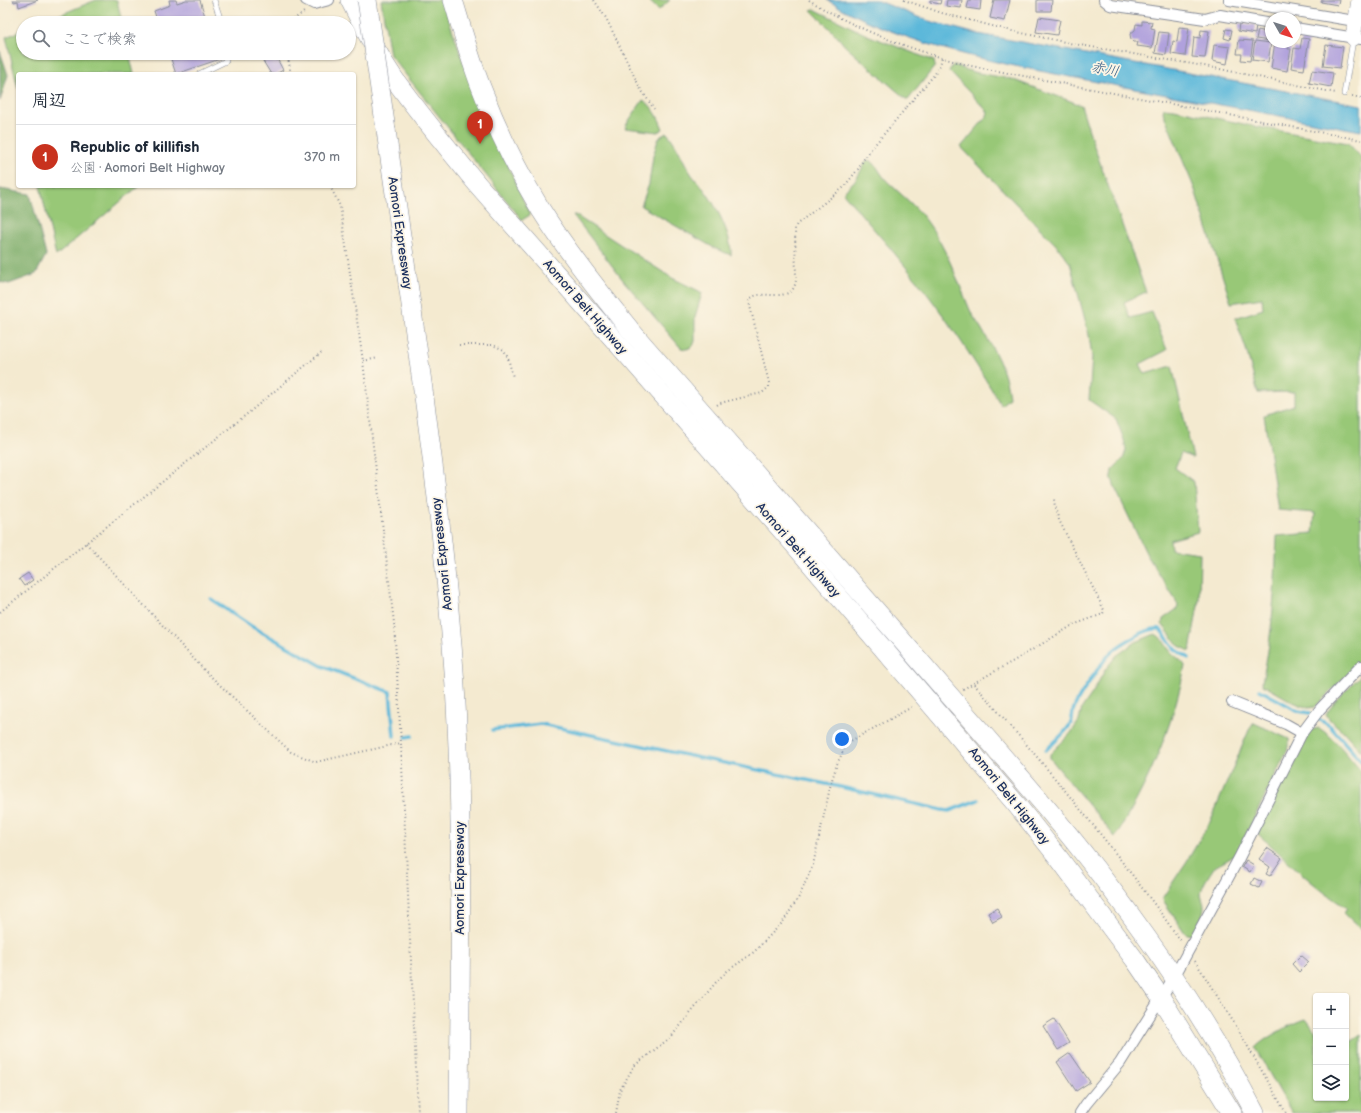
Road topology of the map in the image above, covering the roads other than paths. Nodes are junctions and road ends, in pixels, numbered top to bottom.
1 (214, 0) edge
2 (329, 0) edge
3 (350, 0) edge
4 (367, 0) edge
5 (453, 0) edge
6 (1104, 0) edge
7 (1229, 0) edge
8 (1359, 0) edge
9 (310, 2) edge
10 (219, 16) edge
11 (1358, 21) edge
12 (1265, 23) edge
13 (1301, 29) edge
14 (1357, 38) edge
15 (226, 60) edge
16 (203, 72) edge
17 (1344, 94) road end
18 (1361, 666) edge
19 (1232, 702) dead end
20 (1302, 733) junction
21 (1174, 977) junction
22 (1161, 998) junction
23 (459, 1113) edge
24 (1080, 1113) edge
25 (1232, 1113) edge
26 (1256, 1113) edge

1 - 10 lane
2 - 9 street
3 - 22 highway, Aomori Belt Highway
4 - 23 highway, Aomori Expressway, bridge
5 - 21 highway, Aomori Belt Highway
6 - 12 street
7 - 11 street
8 - 11 street
11 - 14 street
13 - 14 street
14 - 17 lane
15 - 16 lane
18 - 20 street
19 - 20 street
20 - 21 street
21 - 22 street
21 - 26 highway, Aomori Belt Highway
22 - 24 street
22 - 25 highway, Aomori Belt Highway

